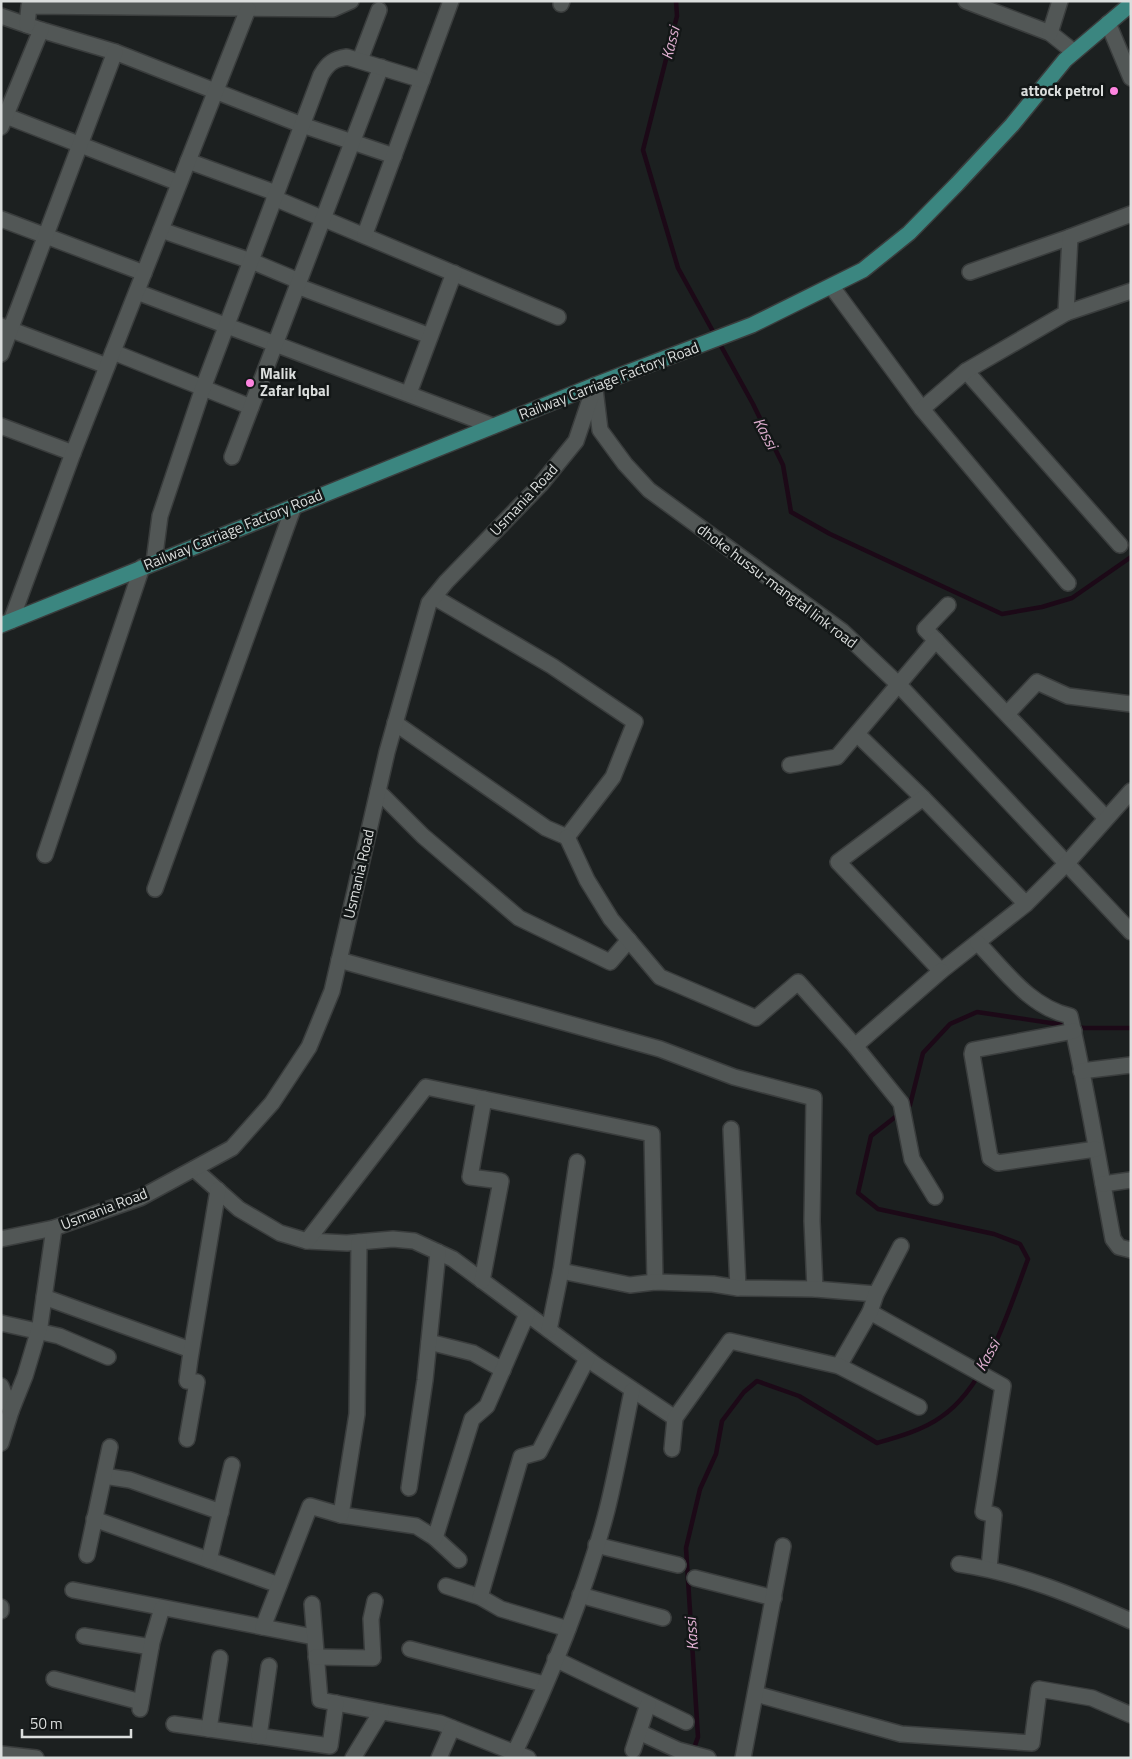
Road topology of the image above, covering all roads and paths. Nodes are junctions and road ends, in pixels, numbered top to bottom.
1 (351, 1) edge
2 (451, 1) edge
3 (966, 1) edge
4 (1060, 1) edge
5 (28, 4) edge
6 (157, 4) edge
7 (1131, 4) edge
8 (197, 5) edge
9 (274, 5) edge
10 (248, 9) junction
11 (379, 10) dead end
12 (1, 16) edge
13 (1108, 23) junction
14 (34, 28) junction
15 (1050, 33) junction
16 (115, 52) junction
17 (1074, 52) junction
18 (360, 60) junction
19 (381, 67) junction
20 (1131, 78) edge
21 (422, 80) junction
22 (215, 92) junction
23 (3, 119) edge
24 (302, 125) junction
25 (353, 142) junction
26 (80, 145) junction
27 (394, 156) junction
28 (188, 161) junction
29 (179, 183) junction
30 (275, 196) junction
31 (1131, 214) edge
32 (323, 218) junction
33 (1, 219) edge
34 (161, 230) junction
35 (365, 234) junction
36 (46, 236) junction
37 (1070, 237) junction
38 (250, 261) junction
39 (970, 272) dead end
40 (144, 273) junction
41 (454, 273) junction
42 (298, 283) junction
43 (832, 287) junction
44 (1131, 291) edge
45 (137, 292) junction
46 (1066, 313) junction
47 (558, 317) dead end
48 (227, 324) junction
49 (6, 328) edge
50 (430, 336) junction
51 (276, 343) junction
52 (1, 354) edge
53 (110, 359) junction
54 (966, 370) junction
55 (595, 385) junction
56 (203, 388) junction
57 (408, 393) junction
58 (251, 406) junction
59 (922, 409) junction
60 (1, 426) edge
61 (493, 426) junction
62 (73, 453) junction
63 (232, 457) dead end
64 (294, 506) junction
65 (1120, 545) dead end
66 (148, 565) junction
67 (1068, 583) dead end
68 (434, 597) junction
69 (948, 605) dead end
70 (6, 623) edge
71 (936, 640) junction
72 (898, 684) junction
73 (1131, 704) edge
74 (1007, 714) junction
75 (395, 723) junction
76 (857, 734) junction
77 (790, 765) dead end
78 (378, 791) junction
79 (1131, 791) edge
80 (923, 798) junction
81 (1106, 818) junction
82 (567, 837) junction
83 (45, 855) dead end
84 (1067, 863) junction
85 (155, 889) dead end
86 (1026, 904) junction
87 (1131, 932) edge
88 (629, 940) junction
89 (978, 943) junction
90 (339, 960) junction
91 (941, 971) junction
92 (1072, 1024) junction
93 (854, 1046) junction
94 (1131, 1065) edge
95 (1080, 1071) junction
96 (484, 1099) junction
97 (731, 1129) dead end
98 (1096, 1149) junction
99 (577, 1162) dead end
100 (194, 1169) junction
101 (1131, 1180) edge
102 (1102, 1184) junction
103 (218, 1190) junction
104 (935, 1197) dead end
105 (54, 1228) junction
106 (1, 1239) edge
107 (307, 1241) junction
108 (358, 1242) junction
109 (901, 1246) dead end
110 (1131, 1250) edge
111 (438, 1252) junction
112 (561, 1271) junction
113 (482, 1281) junction
114 (655, 1282) junction
115 (738, 1288) junction
116 (815, 1289) junction
117 (876, 1294) junction
118 (44, 1297) junction
119 (870, 1312) junction
120 (527, 1314) junction
121 (1, 1323) edge
122 (549, 1330) junction
123 (38, 1331) junction
124 (429, 1342) junction
125 (191, 1350) junction
126 (108, 1357) dead end
127 (587, 1358) junction
128 (839, 1366) junction
129 (503, 1370) junction
130 (1, 1386) edge
131 (632, 1391) junction
132 (919, 1407) dead end
133 (11, 1411) junction
134 (675, 1418) junction
135 (187, 1440) dead end
136 (1, 1443) edge
137 (110, 1448) dead end
138 (672, 1449) dead end
139 (232, 1465) dead end
140 (104, 1476) junction
141 (409, 1488) dead end
142 (221, 1512) junction
143 (341, 1515) junction
144 (94, 1519) junction
145 (435, 1538) junction
146 (596, 1545) junction
147 (782, 1546) dead end
148 (87, 1555) dead end
149 (209, 1560) junction
150 (459, 1560) dead end
151 (959, 1564) dead end
152 (678, 1565) dead end
153 (989, 1568) junction
154 (695, 1578) dead end
155 (279, 1585) junction
156 (446, 1586) dead end
157 (73, 1590) dead end
158 (580, 1595) junction
159 (480, 1597) junction
160 (774, 1598) junction
161 (375, 1602) dead end
162 (312, 1604) dead end
163 (162, 1608) junction
164 (663, 1618) dead end
165 (1131, 1620) edge
166 (263, 1627) junction
167 (568, 1629) junction
168 (84, 1636) dead end
169 (314, 1637) junction
170 (151, 1647) junction
171 (410, 1649) dead end
172 (316, 1657) junction
173 (220, 1658) dead end
174 (555, 1659) junction
175 (269, 1666) dead end
176 (54, 1679) dead end
177 (544, 1684) junction
178 (756, 1694) junction
179 (336, 1703) junction
180 (648, 1704) junction
181 (1129, 1710) edge
182 (381, 1712) junction
183 (686, 1722) dead end
184 (174, 1724) dead end
185 (452, 1728) junction
186 (209, 1729) junction
187 (639, 1732) junction
188 (259, 1736) junction
189 (632, 1750) dead end
190 (1, 1754) edge
191 (518, 1756) edge
192 (36, 1758) edge
193 (353, 1758) edge
194 (439, 1758) edge
195 (708, 1758) edge
196 (743, 1758) edge

1 - 9 street
2 - 21 street
3 - 15 street
4 - 15 street
5 - 6 street
5 - 14 street
6 - 8 street
7 - 13 main road, Railway Carriage Factory Road
8 - 10 street
9 - 10 street
10 - 22 street
11 - 18 street
12 - 14 street
13 - 17 main road, Railway Carriage Factory Road
13 - 20 street
14 - 16 street
14 - 23 street
15 - 17 street
16 - 22 street
16 - 26 street
17 - 43 main road, Railway Carriage Factory Road
18 - 19 street
18 - 24 street
19 - 21 street
19 - 25 street
21 - 27 street
22 - 24 street
22 - 28 street
23 - 26 street
24 - 25 street
24 - 30 street
25 - 27 street
25 - 32 street
26 - 29 street
26 - 36 street
27 - 35 street
28 - 29 street
28 - 30 street
29 - 34 street
30 - 32 street
30 - 38 street
31 - 37 street
32 - 35 street
32 - 42 street
33 - 36 street
34 - 38 street
34 - 40 street
35 - 41 street
36 - 40 street
36 - 49 street
37 - 39 street
37 - 46 street
38 - 42 street
38 - 48 street
40 - 45 street
41 - 47 street
41 - 50 street
42 - 50 street
42 - 51 street
43 - 55 main road, Railway Carriage Factory Road
43 - 59 street
44 - 46 street
45 - 48 street
45 - 53 street
46 - 54 street
48 - 51 street
48 - 56 street
49 - 52 street
49 - 53 street
50 - 57 street
51 - 57 street
51 - 58 street
53 - 56 street
53 - 62 street
54 - 59 street
54 - 65 street
55 - 61 main road, Railway Carriage Factory Road
55 - 68 street, Usmania Road
55 - 72 street, dhoke hussu-mangtal link road
56 - 58 street
56 - 66 street
57 - 61 street
58 - 63 street
59 - 67 street
60 - 62 street
61 - 64 main road, Railway Carriage Factory Road
62 - 70 street
64 - 66 main road, Railway Carriage Factory Road
64 - 85 street
66 - 70 main road, Railway Carriage Factory Road
66 - 83 street
68 - 75 street, Usmania Road
68 - 82 street
69 - 71 street
71 - 72 street
71 - 74 street
72 - 76 street
72 - 84 street, dhoke hussu-mangtal link road
73 - 74 street
74 - 81 street
75 - 78 street, Usmania Road
75 - 82 street
76 - 77 street
76 - 80 street
78 - 88 street
78 - 90 street, Usmania Road
79 - 81 street
80 - 86 street
80 - 91 street
81 - 84 street
82 - 88 street
84 - 86 street
84 - 87 street, dhoke hussu-mangtal link road
86 - 89 street
88 - 93 street
89 - 91 street
89 - 92 street
90 - 100 street, Usmania Road
90 - 116 street
91 - 93 street
92 - 95 street
92 - 98 street
93 - 104 street
94 - 95 street
95 - 98 street
96 - 107 street
96 - 113 street
96 - 114 street
97 - 115 street
98 - 102 street
99 - 112 street
100 - 103 street
100 - 105 street, Usmania Road
101 - 102 street
102 - 110 street
103 - 107 street
103 - 125 street
105 - 106 street, Usmania Road
105 - 118 street
107 - 108 street
108 - 111 street
108 - 143 street
109 - 117 street
111 - 113 street
111 - 124 street
112 - 114 street
112 - 122 street
113 - 120 street
114 - 115 street
115 - 116 street
116 - 117 street
117 - 119 street
118 - 123 street
118 - 125 street
119 - 128 street
119 - 153 street
120 - 122 street
120 - 129 street
121 - 123 street
122 - 127 street
123 - 126 street
123 - 133 street
124 - 129 street
124 - 141 street
125 - 135 street
127 - 131 street
127 - 159 street
128 - 132 street
128 - 134 street
129 - 145 street
130 - 133 street
131 - 134 street
131 - 146 street
133 - 136 street
134 - 138 street
137 - 140 street
139 - 142 street
140 - 142 street
140 - 144 street
142 - 149 street
143 - 145 street
143 - 155 street
144 - 148 street
144 - 149 street
145 - 150 street
146 - 152 street
146 - 158 street
147 - 160 street
149 - 155 street
151 - 153 street
153 - 165 street
154 - 160 street
155 - 166 street
156 - 159 street
157 - 163 street
158 - 164 street
158 - 167 street
159 - 167 street
160 - 178 street
161 - 172 street
162 - 169 street
163 - 166 street
163 - 170 street
166 - 169 street
167 - 174 street
168 - 170 street
169 - 172 street
170 - 176 street
171 - 177 street
172 - 179 street
173 - 186 street
174 - 177 street
174 - 180 street
175 - 188 street
177 - 191 street
178 - 181 street
178 - 196 street
179 - 182 street
179 - 188 street
180 - 183 street
180 - 187 street
182 - 185 street
182 - 193 street
184 - 186 street
185 - 191 street
185 - 194 street
186 - 188 street
187 - 189 street
187 - 195 street
190 - 192 street

